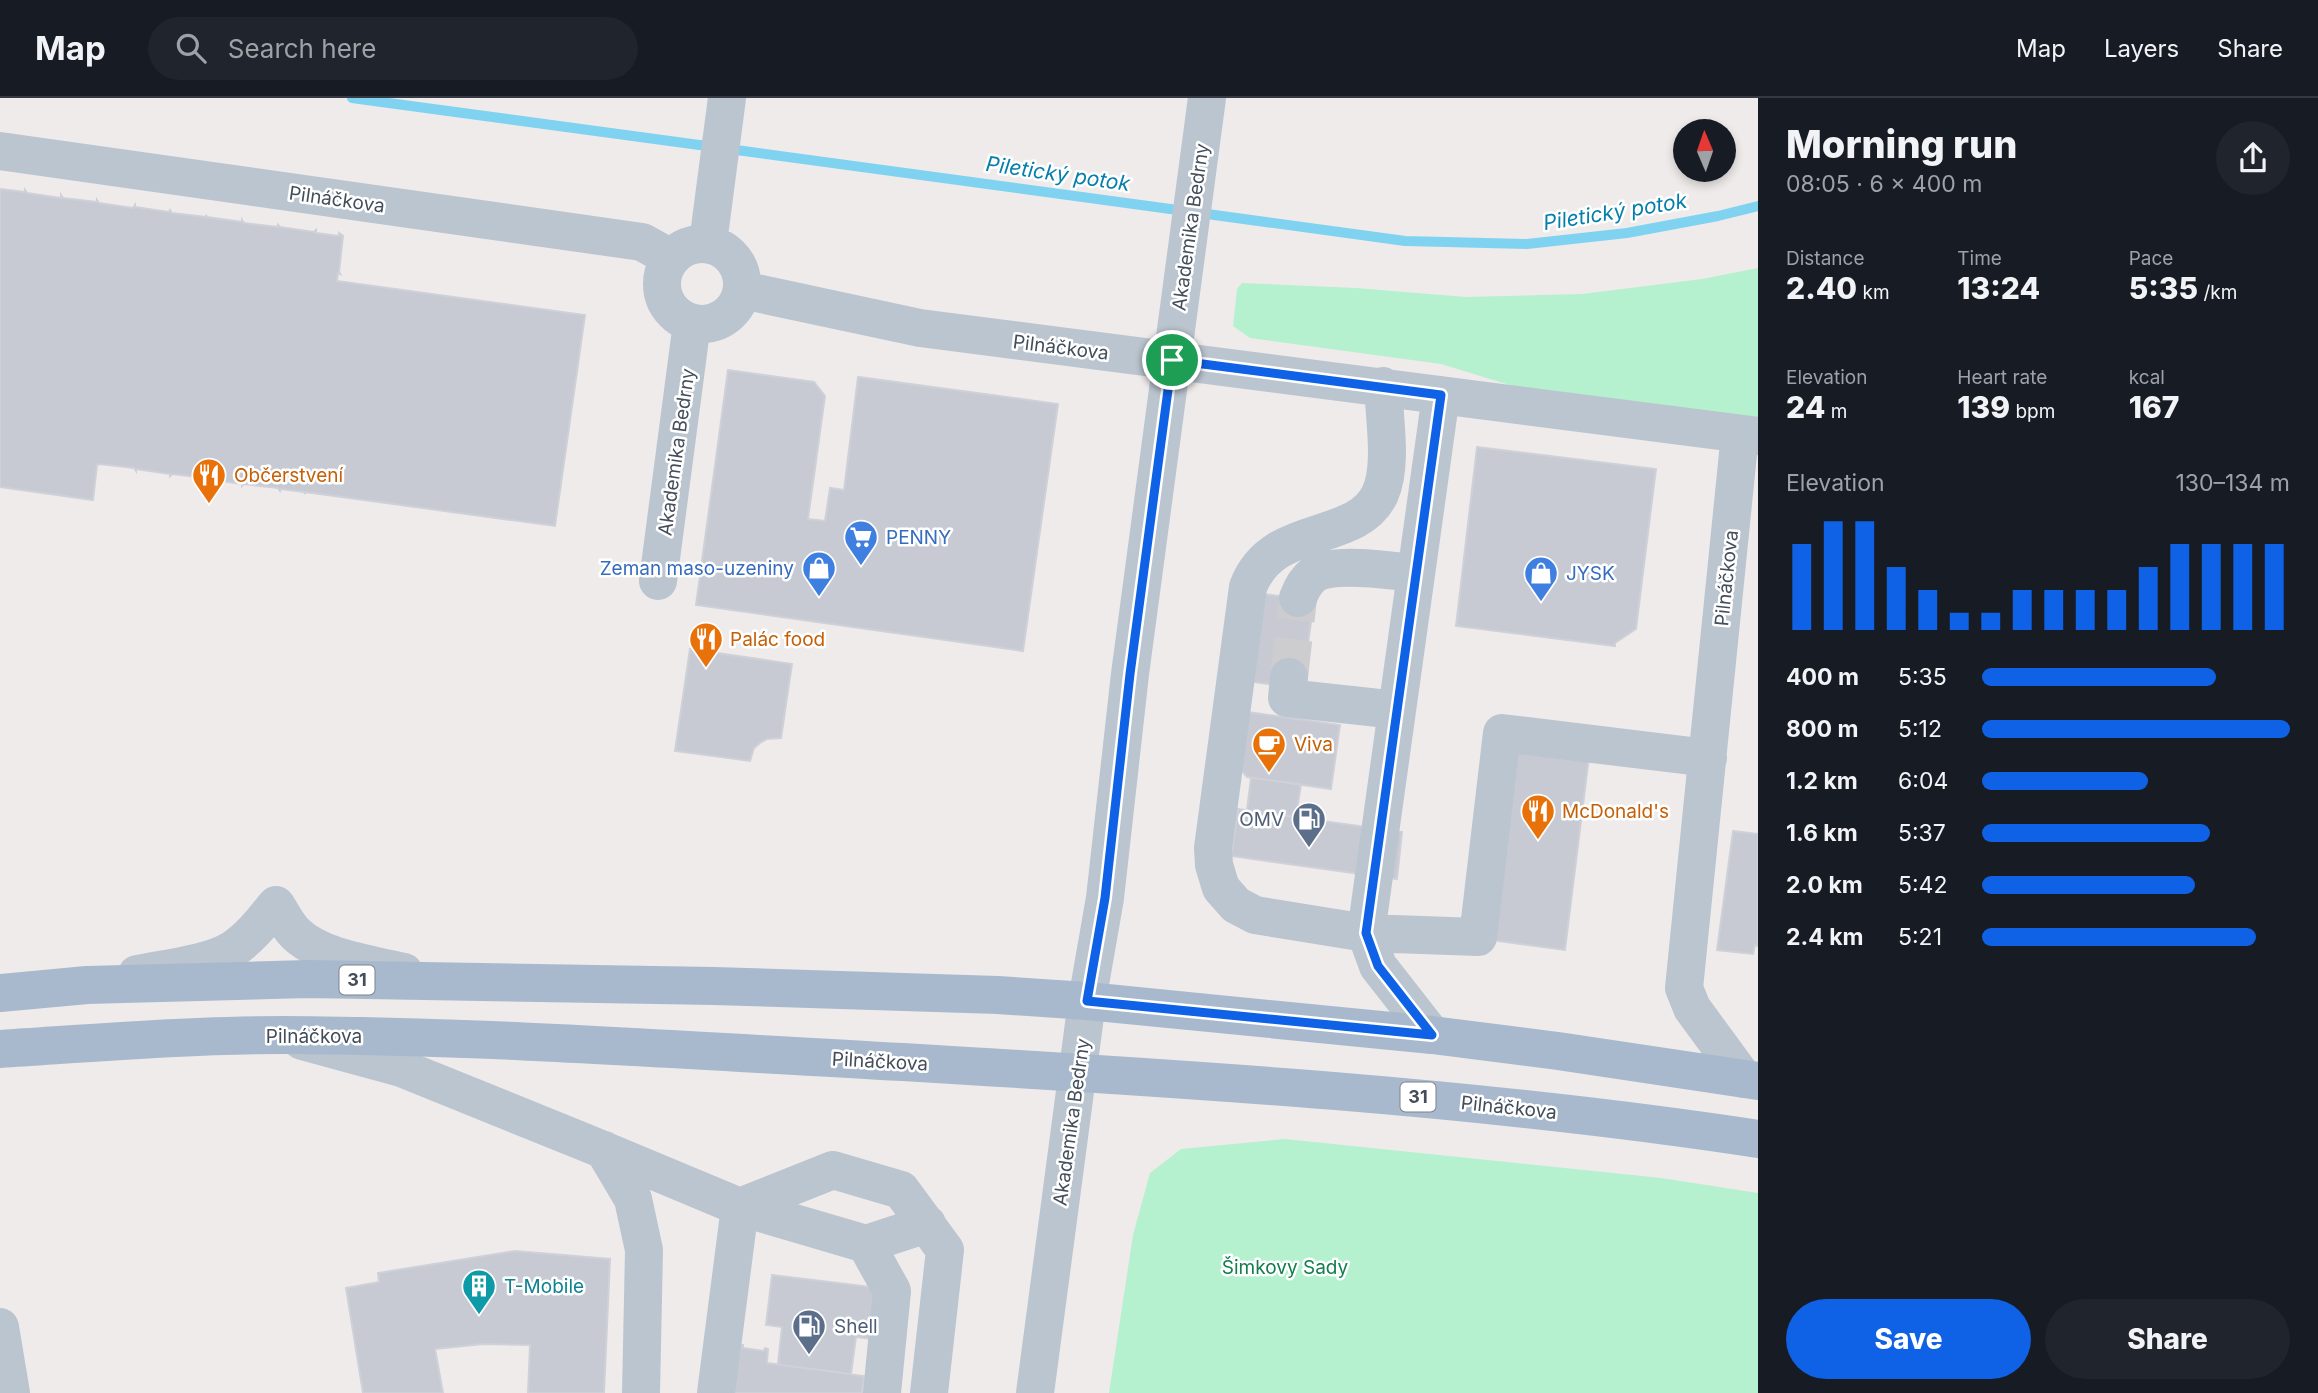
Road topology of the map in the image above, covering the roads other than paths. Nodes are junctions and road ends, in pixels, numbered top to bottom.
1 (727, 98) edge
2 (1200, 99) edge
3 (0, 151) edge
4 (708, 243) junction
5 (671, 258) junction
6 (742, 290) junction
7 (692, 323) junction
8 (1172, 360) junction
9 (1383, 386) junction
10 (1441, 395) junction
11 (1749, 435) edge
12 (1416, 573) junction
13 (658, 581) dead end
14 (1298, 598) tunnel mouth
15 (1289, 677) tunnel mouth
16 (1397, 710) junction
17 (1707, 768) junction
18 (1366, 933) junction
19 (442, 981) junction
20 (87, 985) junction
21 (0, 993) edge
22 (1087, 1001) junction
23 (280, 1035) junction
24 (1432, 1035) junction
25 (0, 1049) edge
26 (1077, 1073) junction
27 (1751, 1080) edge
28 (1758, 1139) edge
29 (604, 1150) junction
30 (740, 1207) junction
31 (928, 1224) junction
32 (866, 1244) junction
33 (1, 1345) edge
34 (11, 1393) edge
35 (641, 1393) edge
36 (716, 1393) edge
37 (882, 1393) edge
38 (929, 1393) edge
39 (1035, 1393) edge

1 - 4 street
2 - 8 street, Akademika Bedrny
3 - 5 street, Pilnáčkova
4 - 5 street
4 - 6 street
5 - 7 street
6 - 7 street
6 - 8 street, Pilnáčkova
7 - 13 street, Akademika Bedrny
8 - 9 street, Pilnáčkova
8 - 22 street, Akademika Bedrny
9 - 10 street, Pilnáčkova
9 - 18 street
10 - 11 street, Pilnáčkova
10 - 12 street
11 - 17 street, Pilnáčkova
12 - 14 street
12 - 16 street
15 - 16 street
16 - 18 street
17 - 18 street
17 - 27 street, Pilnáčkova
18 - 24 street
19 - 20 main road, Pilnáčkova / 31
19 - 20 street
19 - 22 main road, Pilnáčkova / 31
20 - 21 main road, Pilnáčkova / 31
22 - 24 main road, Pilnáčkova / 31
22 - 26 street, Akademika Bedrny
23 - 25 main road, Pilnáčkova / 31
23 - 26 main road, Pilnáčkova / 31
23 - 29 street
24 - 27 main road, Pilnáčkova / 31
26 - 28 main road, Pilnáčkova / 31
26 - 39 street, Akademika Bedrny
29 - 30 street
29 - 35 street
30 - 31 street
30 - 32 street
30 - 36 street
31 - 32 street
31 - 38 street
32 - 37 street
33 - 34 street

